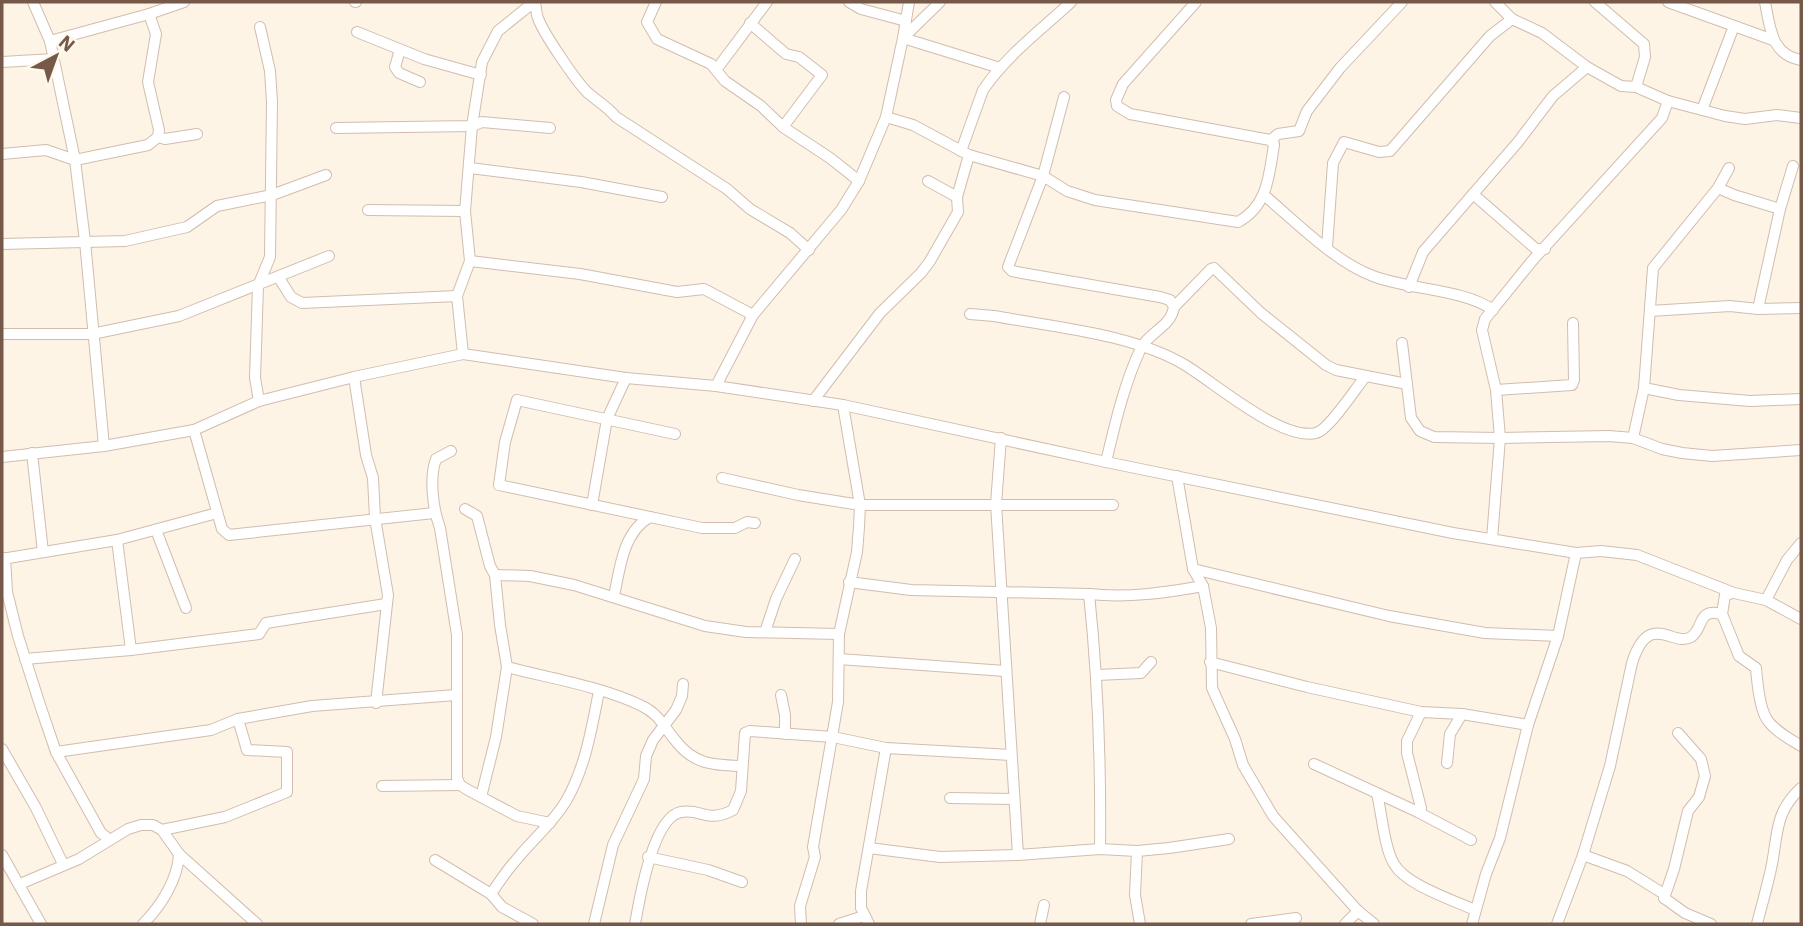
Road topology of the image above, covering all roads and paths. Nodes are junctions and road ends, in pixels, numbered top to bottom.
1 (33, 2) edge
2 (184, 2) edge
3 (534, 2) edge
4 (656, 2) edge
5 (767, 2) edge
6 (849, 2) edge
7 (909, 2) edge
8 (940, 2) edge
9 (1071, 2) edge
10 (1196, 2) edge
11 (1402, 2) edge
12 (1495, 2) edge
13 (1595, 2) edge
14 (1668, 2) edge
15 (1765, 2) edge
16 (1690, 5) edge
17 (149, 14) junction
18 (1512, 19) junction
19 (906, 21) junction
20 (750, 23) junction
21 (1734, 26) junction
22 (260, 27) dead end
23 (356, 32) dead end
24 (903, 38) junction
25 (1773, 40) junction
26 (50, 41) junction
27 (400, 50) junction
28 (54, 59) junction
29 (1801, 61) edge
30 (2, 62) edge
31 (1587, 67) junction
32 (1000, 68) junction
33 (716, 70) junction
34 (481, 75) junction
35 (420, 82) dead end
36 (1636, 87) junction
37 (1064, 97) dead end
38 (1668, 101) junction
39 (1702, 110) junction
40 (886, 117) junction
41 (1801, 118) edge
42 (472, 126) junction
43 (783, 127) junction
44 (336, 128) dead end
45 (550, 128) dead end
46 (197, 134) dead end
47 (158, 137) junction
48 (1274, 145) junction
49 (965, 153) junction
50 (2, 155) edge
51 (75, 160) junction
52 (1793, 166) dead end
53 (470, 168) junction
54 (1729, 168) dead end
55 (327, 175) dead end
56 (1043, 176) junction
57 (859, 181) junction
58 (928, 181) dead end
59 (1718, 188) junction
60 (1473, 194) junction
61 (272, 195) junction
62 (1265, 195) junction
63 (662, 197) dead end
64 (957, 197) junction
65 (1780, 209) junction
66 (368, 210) dead end
67 (465, 211) junction
68 (85, 241) junction
69 (2, 244) edge
70 (1327, 247) junction
71 (1545, 248) junction
72 (809, 250) junction
73 (328, 256) dead end
74 (470, 261) junction
75 (279, 278) junction
76 (258, 286) junction
77 (1409, 286) junction
78 (457, 296) junction
79 (1174, 307) junction
80 (1801, 308) edge
81 (1758, 309) junction
82 (1493, 310) junction
83 (1650, 311) junction
84 (753, 314) junction
85 (970, 314) dead end
86 (1573, 323) dead end
87 (2, 334) edge
88 (92, 334) junction
89 (1402, 343) dead end
90 (1143, 345) junction
91 (463, 354) junction
92 (354, 377) junction
93 (1364, 377) junction
94 (626, 378) junction
95 (1407, 384) junction
96 (716, 386) junction
97 (1644, 388) junction
98 (1496, 390) junction
99 (1801, 398) edge
100 (259, 401) junction
101 (813, 401) junction
102 (843, 405) junction
103 (607, 419) junction
104 (194, 430) junction
105 (676, 434) dead end
106 (1001, 438) junction
107 (1500, 438) junction
108 (1633, 438) junction
109 (104, 446) junction
110 (1801, 450) edge
111 (451, 452) dead end
112 (32, 453) junction
113 (2, 457) edge
114 (1106, 462) junction
115 (1177, 476) junction
116 (722, 478) dead end
117 (996, 504) junction
118 (592, 505) junction
119 (1113, 505) dead end
120 (860, 506) junction
121 (466, 509) dead end
122 (217, 513) junction
123 (434, 513) junction
124 (650, 517) junction
125 (375, 519) junction
126 (755, 523) dead end
127 (156, 530) junction
128 (1492, 538) junction
129 (117, 540) junction
130 (1801, 543) edge
131 (43, 552) junction
132 (1576, 553) junction
133 (3, 558) edge
134 (795, 559) dead end
135 (1193, 569) junction
136 (495, 575) junction
137 (849, 582) junction
138 (1203, 586) junction
139 (1002, 592) junction
140 (1734, 593) junction
141 (1089, 594) junction
142 (614, 596) junction
143 (1766, 600) junction
144 (386, 604) junction
145 (186, 608) dead end
146 (1721, 614) junction
147 (1801, 620) edge
148 (765, 632) junction
149 (839, 634) junction
150 (1558, 636) junction
151 (131, 650) junction
152 (25, 659) junction
153 (839, 659) junction
154 (1152, 662) dead end
155 (1210, 662) junction
156 (507, 667) junction
157 (1005, 671) junction
158 (1097, 675) junction
159 (683, 684) dead end
160 (599, 691) junction
161 (456, 695) junction
162 (781, 695) dead end
163 (376, 703) junction
164 (1421, 712) junction
165 (1462, 714) junction
166 (238, 719) junction
167 (665, 724) junction
168 (1528, 725) junction
169 (1678, 733) dead end
170 (785, 734) junction
171 (832, 737) junction
172 (1801, 747) edge
173 (886, 748) junction
174 (2, 749) edge
175 (56, 752) junction
176 (1011, 755) junction
177 (1447, 763) dead end
178 (1314, 764) dead end
179 (742, 766) junction
180 (460, 785) junction
181 (382, 786) dead end
182 (1801, 788) edge
183 (1377, 794) junction
184 (481, 797) junction
185 (950, 798) dead end
186 (1013, 799) junction
187 (1418, 812) junction
188 (550, 823) junction
189 (162, 831) junction
190 (110, 839) junction
191 (1229, 839) dead end
192 (1471, 840) dead end
193 (869, 848) junction
194 (1100, 849) junction
195 (1137, 851) junction
196 (179, 853) junction
197 (2, 855) edge
198 (1018, 855) junction
199 (1583, 855) junction
200 (648, 857) junction
201 (435, 860) dead end
202 (62, 864) junction
203 (742, 882) dead end
204 (20, 884) junction
205 (491, 894) junction
206 (1664, 898) junction
207 (1044, 905) dead end
208 (1475, 910) junction
209 (1358, 911) junction
210 (1296, 918) dead end
211 (866, 920) edge
212 (41, 924) edge
213 (143, 924) edge
214 (257, 924) edge
215 (533, 924) edge
216 (594, 924) edge
217 (635, 924) edge
218 (801, 924) edge
219 (839, 924) edge
220 (1040, 924) edge
221 (1140, 924) edge
222 (1251, 924) edge
223 (1345, 924) edge
224 (1374, 924) edge
225 (1472, 924) edge
226 (1557, 924) edge
227 (1711, 924) edge
228 (1757, 924) edge

1 - 26 street
2 - 17 street
3 - 34 street
3 - 72 street
4 - 33 street
5 - 20 street
6 - 19 street
7 - 19 street
8 - 24 street
9 - 32 street
10 - 48 street
11 - 48 street
12 - 18 street
13 - 36 street
14 - 16 street
15 - 25 street
16 - 21 street
17 - 26 street
17 - 47 street
18 - 31 street
18 - 70 street
19 - 24 street
20 - 33 street
20 - 43 street
21 - 25 street
21 - 39 street
22 - 61 street
23 - 27 street
24 - 32 street
24 - 40 street
25 - 29 street
26 - 28 street
27 - 34 street
27 - 35 street
28 - 30 street
28 - 51 street
31 - 36 street
31 - 60 street
32 - 49 street
33 - 43 street
34 - 42 street
36 - 38 street
37 - 56 street
38 - 39 street
38 - 71 street
39 - 41 street
40 - 49 street
40 - 57 street
42 - 44 street
42 - 45 street
42 - 53 street
43 - 57 street
46 - 47 street
47 - 51 street
48 - 62 street
49 - 56 street
49 - 64 street
50 - 51 street
51 - 68 street
52 - 65 street
53 - 63 street
53 - 67 street
54 - 59 street
55 - 61 street
56 - 62 street
56 - 79 street
57 - 72 street
58 - 64 street
59 - 65 street
59 - 83 street
60 - 71 street
60 - 77 street
61 - 68 street
61 - 76 street
62 - 70 street
64 - 101 street
65 - 81 street
66 - 67 street
67 - 74 street
68 - 69 street
68 - 88 street
70 - 77 street
71 - 82 street
72 - 84 street
73 - 75 street
74 - 78 street
74 - 84 street
75 - 76 street
75 - 78 street
76 - 88 street
76 - 100 street
77 - 82 street
78 - 91 street
79 - 90 street
79 - 93 street
80 - 81 street
81 - 83 street
82 - 98 street
83 - 97 street
84 - 96 street
85 - 90 street
86 - 98 street
87 - 88 street
88 - 109 street
89 - 95 street
90 - 93 street
90 - 114 street
91 - 92 street
91 - 94 street
92 - 100 street
92 - 125 street
93 - 95 street
94 - 96 street
94 - 103 street
95 - 107 street
96 - 101 street
97 - 99 street
97 - 108 street
98 - 107 street
100 - 104 street
101 - 102 street
102 - 106 street
102 - 120 street
103 - 105 street
103 - 118 street
103 - 118 street
104 - 109 street
104 - 122 street
106 - 114 street
106 - 117 street
107 - 108 street
107 - 128 street
108 - 110 street
109 - 112 street
111 - 123 street
112 - 113 street
112 - 131 street
114 - 115 street
115 - 128 street
115 - 135 street
116 - 120 street
117 - 119 street
117 - 120 street
117 - 139 street
118 - 124 street
120 - 137 street
121 - 136 street
122 - 125 street
122 - 127 street
123 - 125 street
123 - 161 street
124 - 126 street
124 - 142 street
125 - 144 street
127 - 129 street
127 - 145 street
128 - 132 street
129 - 131 street
129 - 151 street
130 - 143 street
131 - 133 street
132 - 140 street
132 - 150 street
133 - 152 street
134 - 148 street
135 - 138 street
135 - 150 street
136 - 142 street
136 - 156 street
137 - 139 street
137 - 149 street
138 - 141 street
138 - 155 street
139 - 141 street
139 - 157 street
140 - 143 street
140 - 146 street
141 - 158 street
142 - 148 street
143 - 147 street
144 - 151 street
144 - 163 street
146 - 172 street
146 - 199 street
148 - 149 street
149 - 153 street
150 - 168 street
151 - 152 street
152 - 175 street
153 - 157 street
153 - 171 street
154 - 158 street
155 - 164 street
155 - 209 street
156 - 160 street
156 - 184 street
157 - 176 street
158 - 194 street
159 - 167 street
160 - 167 street
160 - 188 street
161 - 163 street
161 - 180 street
162 - 170 street
163 - 166 street
164 - 165 street
164 - 187 street
165 - 168 street
165 - 177 street
166 - 175 street
166 - 189 street
167 - 179 street
167 - 216 street
168 - 208 street
169 - 206 street
170 - 171 street
170 - 179 street
171 - 173 street
171 - 218 street
173 - 176 street
173 - 193 street
174 - 202 street
175 - 190 street
176 - 186 street
178 - 183 street
179 - 200 street
180 - 181 street
180 - 184 street
182 - 228 street
183 - 187 street
183 - 208 street
184 - 188 street
185 - 186 street
186 - 198 street
187 - 192 street
188 - 205 street
189 - 190 street
189 - 196 street
190 - 202 street
191 - 195 street
193 - 198 street
193 - 211 street
194 - 195 street
194 - 198 street
195 - 221 street
196 - 213 street
196 - 214 street
197 - 204 street
199 - 206 street
199 - 226 street
200 - 203 street
200 - 217 street
201 - 205 street
202 - 204 street
204 - 212 street
205 - 215 street
206 - 227 street
207 - 220 street
208 - 225 street
209 - 223 street
209 - 224 street
210 - 222 street
211 - 219 street

